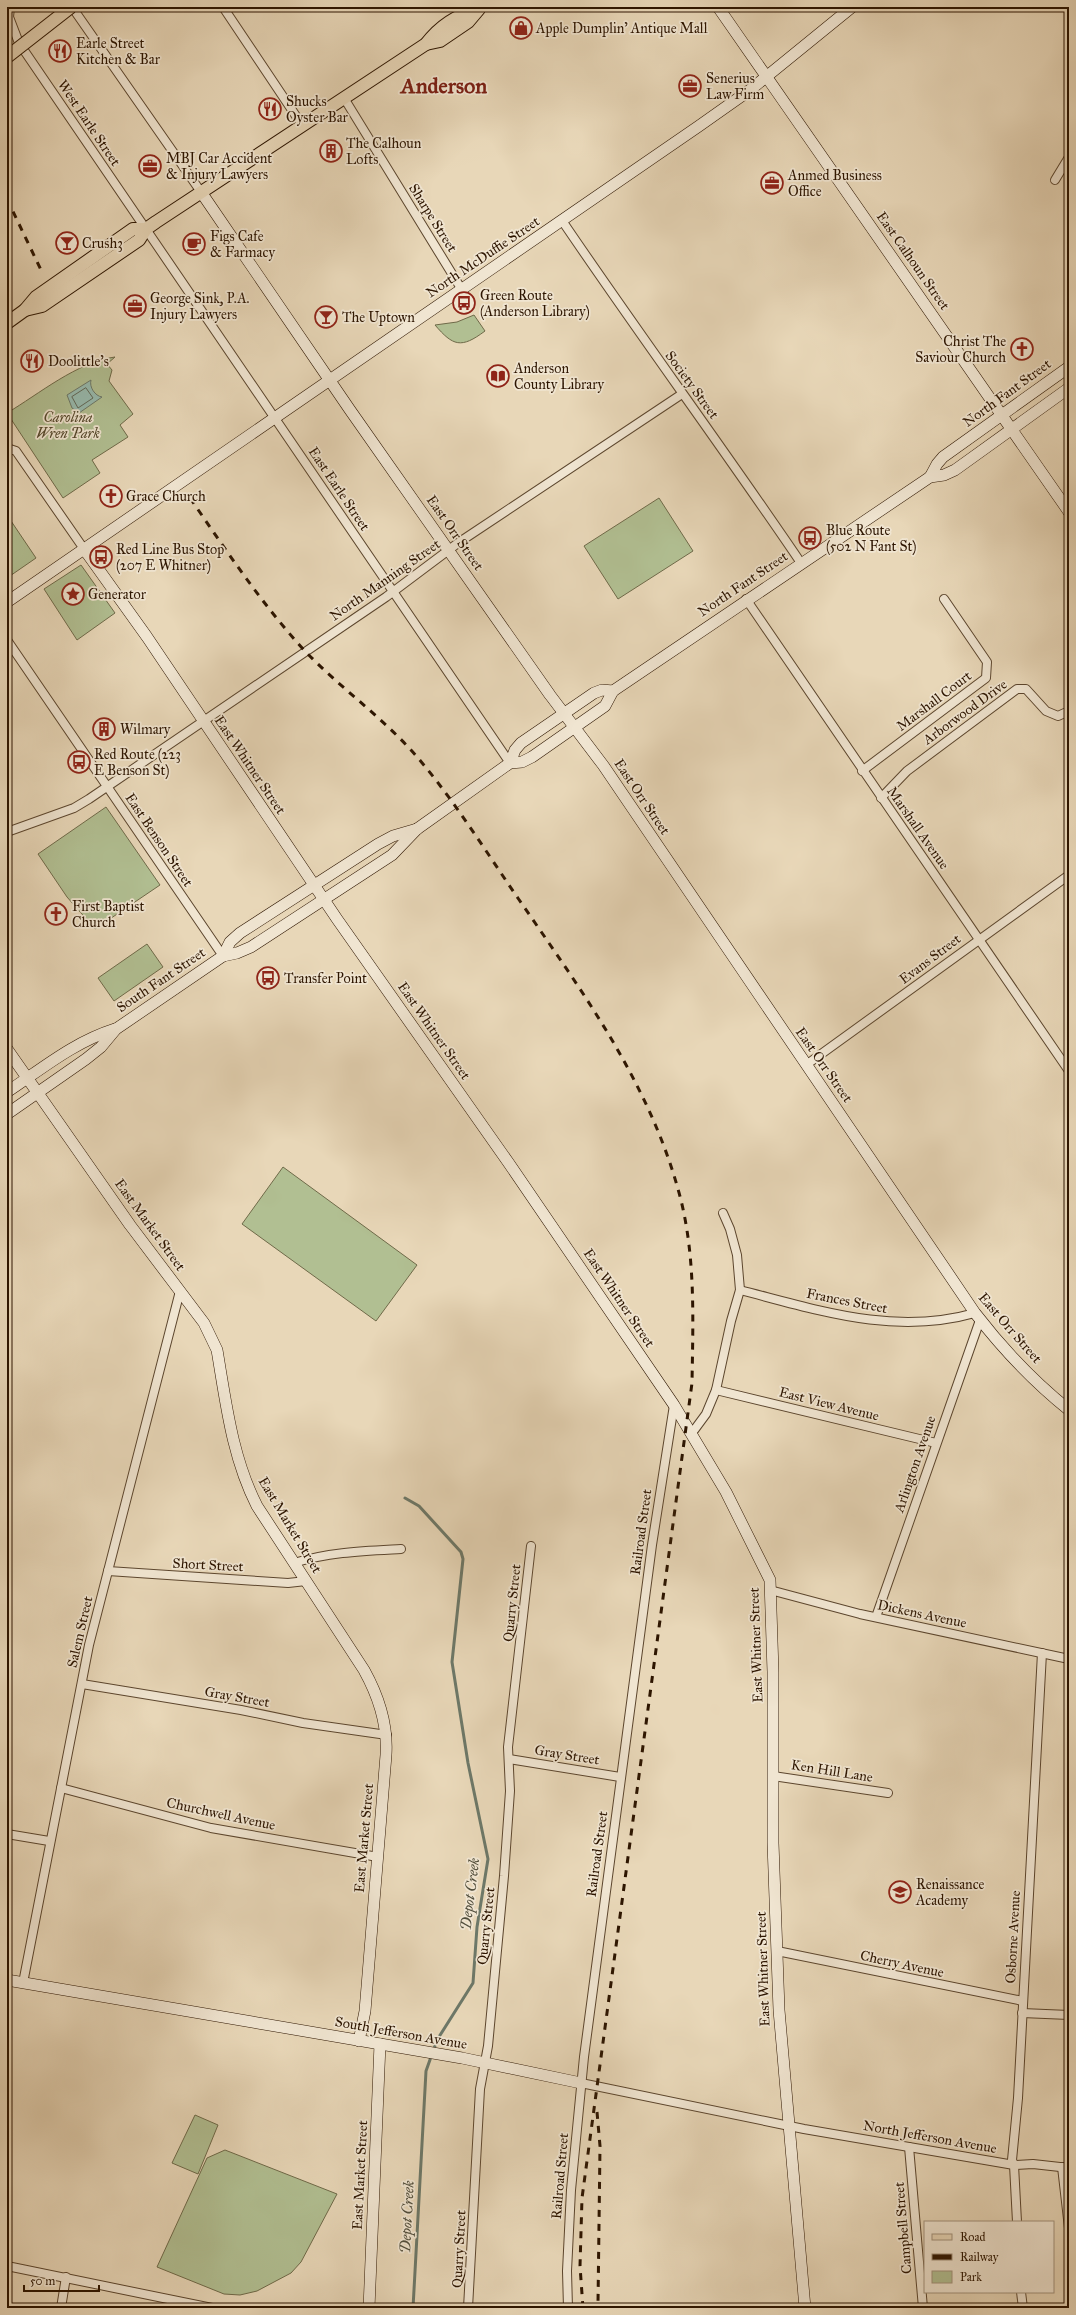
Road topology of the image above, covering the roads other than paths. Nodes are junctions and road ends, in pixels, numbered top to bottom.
1 (10, 7) edge
2 (71, 7) edge
3 (223, 7) edge
4 (718, 7) edge
5 (852, 7) edge
6 (479, 9) edge
7 (7, 57) edge
8 (766, 76) junction
9 (344, 98) junction
10 (302, 125) junction
11 (1069, 158) edge
12 (1055, 180) dead end
13 (201, 192) junction
14 (563, 222) junction
15 (146, 229) junction
16 (462, 290) junction
17 (7, 323) edge
18 (1069, 367) edge
19 (329, 380) junction
20 (1069, 388) edge
21 (682, 394) junction
22 (1002, 416) junction
23 (275, 418) junction
24 (1012, 430) junction
25 (7, 448) edge
26 (930, 477) junction
27 (1069, 512) edge
28 (84, 549) junction
29 (450, 550) junction
30 (801, 563) junction
31 (393, 592) junction
32 (746, 599) junction
33 (944, 599) dead end
34 (7, 602) edge
35 (7, 640) edge
36 (613, 691) junction
37 (1069, 711) edge
38 (565, 713) junction
39 (203, 722) junction
40 (575, 726) junction
41 (510, 763) junction
42 (862, 771) junction
43 (107, 786) junction
44 (881, 798) junction
45 (417, 829) junction
46 (7, 832) edge
47 (1069, 874) edge
48 (314, 885) junction
49 (324, 900) junction
50 (979, 939) junction
51 (223, 956) junction
52 (116, 1029) junction
53 (7, 1049) edge
54 (806, 1065) junction
55 (1069, 1071) edge
56 (27, 1078) junction
57 (7, 1092) edge
58 (38, 1094) junction
59 (7, 1114) edge
60 (723, 1213) dead end
61 (740, 1290) junction
62 (180, 1291) junction
63 (977, 1316) junction
64 (716, 1390) junction
65 (674, 1405) junction
66 (1069, 1410) edge
67 (692, 1433) junction
68 (936, 1443) junction
69 (531, 1546) dead end
70 (401, 1549) dead end
71 (294, 1563) junction
72 (108, 1572) junction
73 (306, 1581) junction
74 (770, 1590) junction
75 (876, 1617) junction
76 (1042, 1653) junction
77 (1069, 1660) edge
78 (82, 1684) junction
79 (387, 1735) junction
80 (509, 1759) junction
81 (773, 1776) junction
82 (620, 1777) junction
83 (61, 1788) junction
84 (888, 1793) dead end
85 (7, 1834) edge
86 (49, 1841) junction
87 (378, 1857) junction
88 (777, 1951) junction
89 (7, 1980) edge
90 (23, 1983) junction
91 (1023, 2001) junction
92 (1022, 2013) junction
93 (1069, 2015) edge
94 (359, 2040) junction
95 (380, 2044) junction
96 (485, 2063) junction
97 (582, 2083) junction
98 (788, 2126) junction
99 (909, 2147) junction
100 (1014, 2165) junction
101 (1066, 2167) edge
102 (1016, 2221) edge
103 (1069, 2228) edge
104 (7, 2266) edge
105 (66, 2277) junction
106 (1021, 2293) edge
107 (61, 2308) edge
108 (212, 2308) edge
109 (369, 2308) edge
110 (468, 2308) edge
111 (568, 2308) edge
112 (805, 2308) edge
113 (923, 2308) edge
114 (1023, 2308) edge

1 - 15 street, West Earle Street
2 - 7 main road, bridge
2 - 13 street
3 - 10 street
4 - 8 street, East Calhoun Street
5 - 8 street, North McDuffie Street
6 - 9 main road
8 - 14 street, North McDuffie Street
8 - 22 street, East Calhoun Street
9 - 10 main road
9 - 16 street, Sharpe Street
10 - 13 main road
11 - 12 street
13 - 15 main road
13 - 19 street, East Orr Street
14 - 16 street, North McDuffie Street
14 - 21 street, Society Street
15 - 17 main road
15 - 23 street, East Earle Street
16 - 19 street, North McDuffie Street
18 - 22 street, North Fant Street
19 - 23 street, North McDuffie Street
19 - 29 street, East Orr Street
20 - 24 street, North Fant Street
21 - 29 street, North Manning Street
21 - 30 street, Society Street
22 - 24 street, East Calhoun Street
22 - 26 street, North Fant Street
23 - 28 street, North McDuffie Street
23 - 31 street, East Earle Street
24 - 26 street, North Fant Street
24 - 27 street, East Calhoun Street
25 - 28 street, East Whitner Street
26 - 30 street, North Fant Street
28 - 34 street, North McDuffie Street
28 - 39 street, East Whitner Street
29 - 31 street, North Manning Street
29 - 38 street, East Orr Street
30 - 32 street, North Fant Street
31 - 39 street, North Manning Street
31 - 41 street, East Earle Street
32 - 36 street, North Fant Street
32 - 42 street, Marshall Avenue
33 - 42 street, Marshall Court
35 - 43 street, East Benson Street
36 - 38 street, North Fant Street
36 - 40 street, North Fant Street
37 - 44 street, Arborwood Drive
38 - 40 street, East Orr Street
38 - 41 street, North Fant Street
39 - 43 street, North Manning Street
39 - 48 street, East Whitner Street
40 - 41 street, North Fant Street
40 - 54 street, East Orr Street
41 - 45 street, North Fant Street
42 - 44 street, Marshall Avenue
43 - 46 street, North Manning Street
43 - 51 street, East Benson Street
44 - 50 street, Marshall Avenue
45 - 48 street, North Fant Street
45 - 49 street, North Fant Street
47 - 50 street, Evans Street
48 - 49 street, East Whitner Street
48 - 51 street, South Fant Street
49 - 51 street, South Fant Street
49 - 65 street, East Whitner Street
50 - 54 street, Evans Street
50 - 55 street, Marshall Avenue
51 - 52 street, South Fant Street
52 - 56 street, South Fant Street
52 - 58 street, South Fant Street
53 - 56 street, East Market Street
54 - 63 street, East Orr Street
56 - 57 street, South Fant Street
56 - 58 street, East Market Street
58 - 59 street, South Fant Street
58 - 62 street, East Market Street
60 - 61 street
61 - 63 street, Frances Street
61 - 64 street
62 - 71 street, East Market Street
62 - 72 street, Salem Street
63 - 66 street, East Orr Street
63 - 68 street, Arlington Avenue
64 - 67 street
64 - 68 street, East View Avenue
65 - 67 street, East Whitner Street
65 - 82 street, Railroad Street
67 - 74 street, East Whitner Street
68 - 75 street, Arlington Avenue
69 - 80 street, Quarry Street
70 - 71 street
71 - 73 street, East Market Street
72 - 73 street, Short Street
72 - 78 street, Salem Street
73 - 79 street, East Market Street
74 - 75 street, Dickens Avenue
74 - 81 street, East Whitner Street
75 - 76 street, Dickens Avenue
76 - 77 street, Dickens Avenue
76 - 91 street, Osborne Avenue
78 - 79 street, Gray Street
78 - 83 street, Salem Street
79 - 87 street, East Market Street
80 - 82 street, Gray Street
80 - 96 street, Quarry Street
81 - 84 street, Ken Hill Lane
81 - 88 street, East Whitner Street
82 - 97 street, Railroad Street
83 - 86 street, Salem Street
83 - 87 street, Churchwell Avenue
85 - 86 street
86 - 90 street, Salem Street
87 - 94 street, East Market Street
88 - 91 street, Cherry Avenue
88 - 98 street, East Whitner Street
89 - 90 street, South Jefferson Avenue
90 - 94 street, South Jefferson Avenue
91 - 92 street, Osborne Avenue
92 - 93 street
92 - 100 street, Osborne Avenue
94 - 95 street, South Jefferson Avenue
95 - 96 street, South Jefferson Avenue
95 - 109 street, East Market Street
96 - 97 street, South Jefferson Avenue
96 - 110 street, Quarry Street
97 - 98 street, South Jefferson Avenue
97 - 111 street, Railroad Street
98 - 99 street, North Jefferson Avenue
98 - 112 street, East Whitner Street
99 - 100 street, North Jefferson Avenue
99 - 113 street, Campbell Street
100 - 101 street, North Jefferson Avenue
100 - 102 street, Osborne Avenue
101 - 103 street
104 - 105 street
105 - 107 street
105 - 108 street
106 - 114 street

